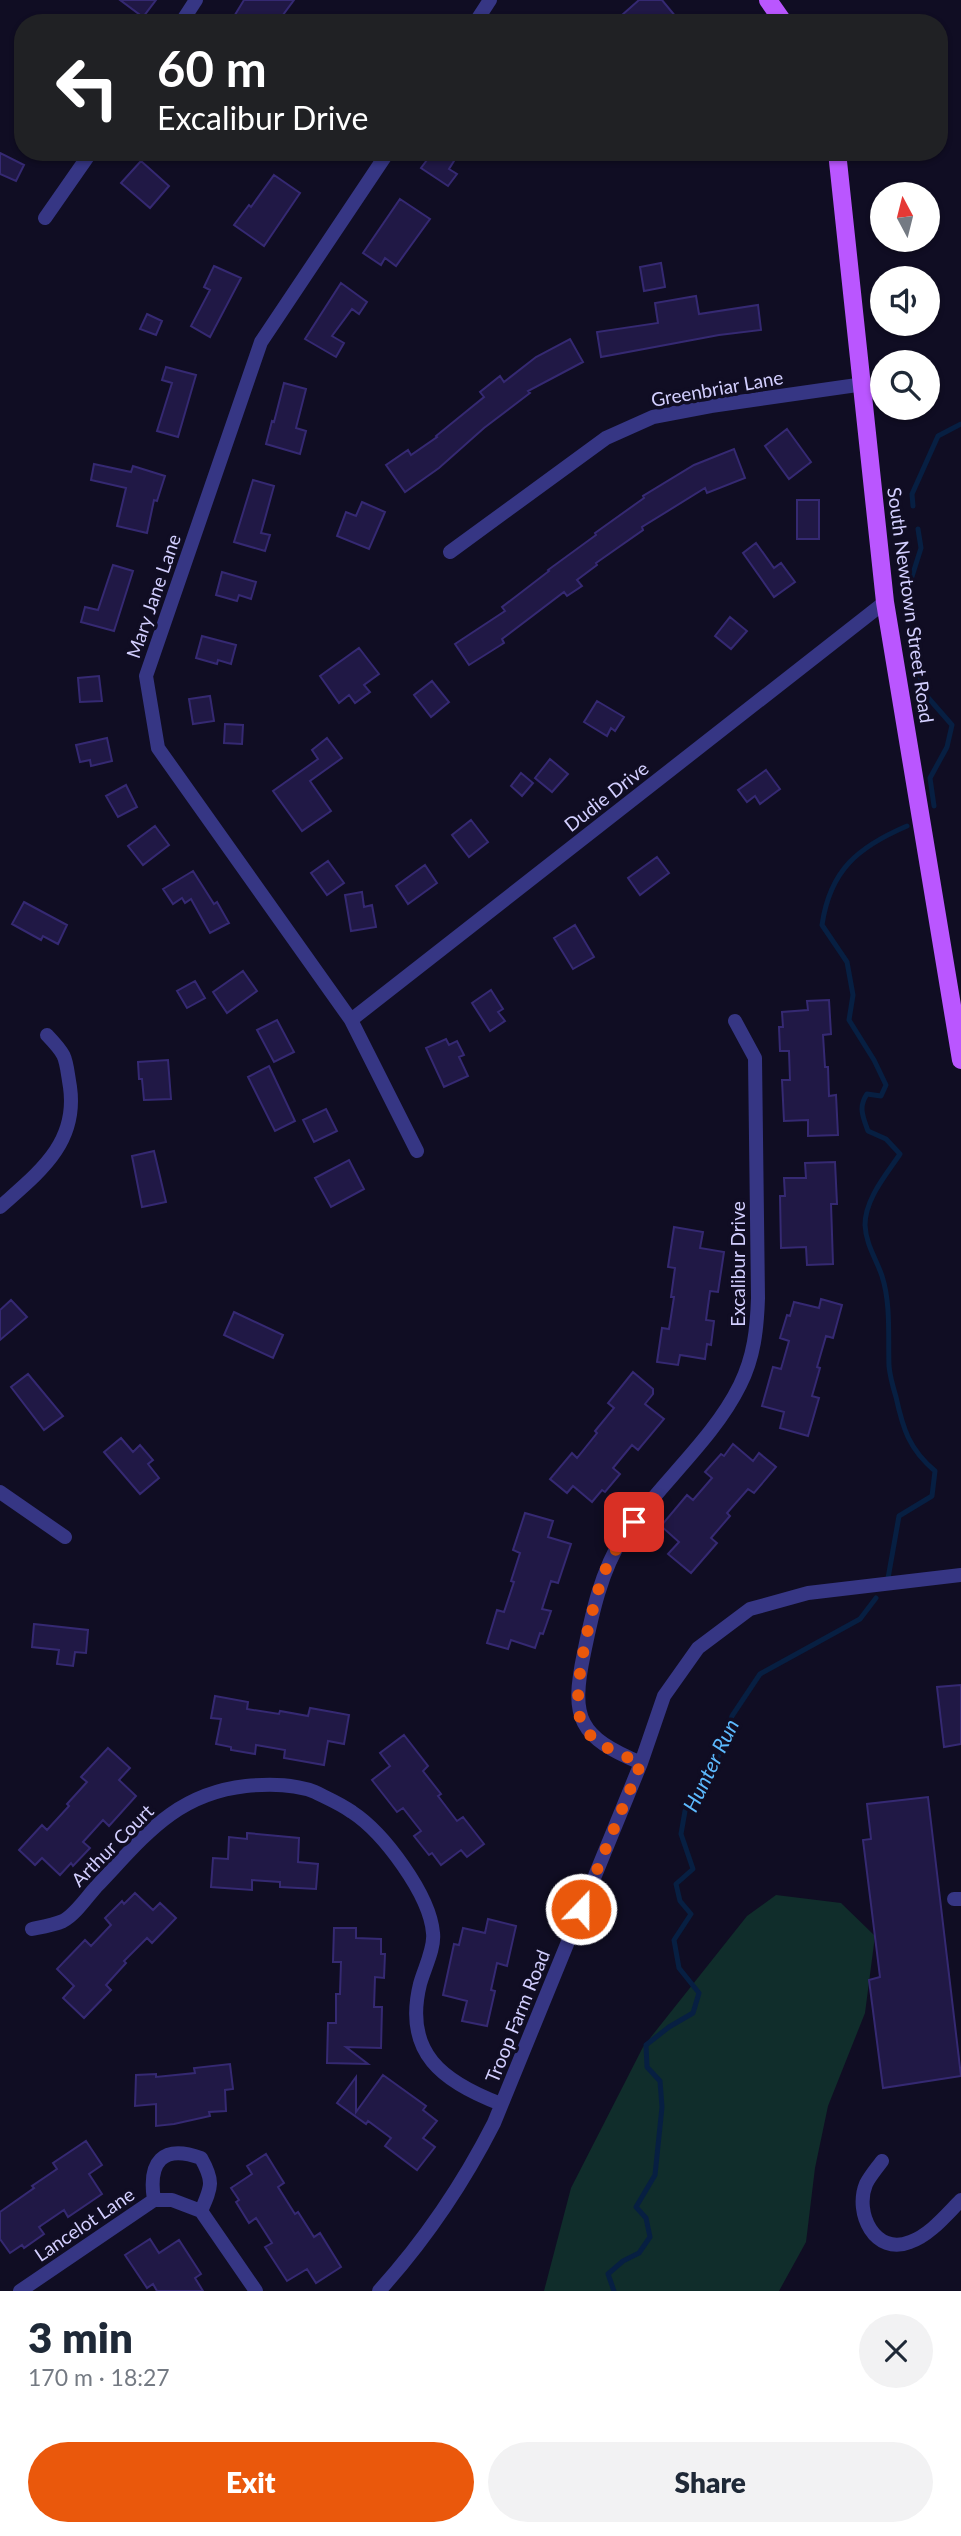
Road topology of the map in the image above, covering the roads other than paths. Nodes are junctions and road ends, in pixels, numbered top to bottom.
1 (85, 161) edge
2 (382, 161) edge
3 (838, 161) edge
4 (46, 218) dead end
5 (864, 384) junction
6 (450, 552) dead end
7 (886, 602) junction
8 (351, 1020) junction
9 (735, 1021) dead end
10 (47, 1035) dead end
11 (961, 1060) edge
12 (417, 1151) dead end
13 (0, 1207) edge
14 (0, 1492) edge
15 (65, 1537) dead end
16 (961, 1575) edge
17 (641, 1763) junction
18 (32, 1929) dead end
19 (502, 2104) junction
20 (882, 2161) dead end
21 (154, 2200) junction
22 (961, 2200) edge
23 (201, 2211) junction
24 (20, 2291) edge
25 (256, 2291) edge
26 (379, 2291) edge

1 - 4 street
2 - 8 street, Mary Jane Lane
3 - 5 main road, South Newtown Street Road
5 - 6 street, Greenbriar Lane
5 - 7 main road, South Newtown Street Road
7 - 8 street, Dudie Drive
7 - 11 main road, South Newtown Street Road
8 - 12 street, Mary Jane Lane
9 - 17 street, Excalibur Drive
10 - 13 street
14 - 15 street
16 - 17 street, Troop Farm Road
17 - 19 street, Troop Farm Road
18 - 19 street, Arthur Court
19 - 26 street, Troop Farm Road
20 - 22 street
21 - 23 street, Lancelot Lane
21 - 23 street
21 - 24 street, Lancelot Lane
23 - 25 street

